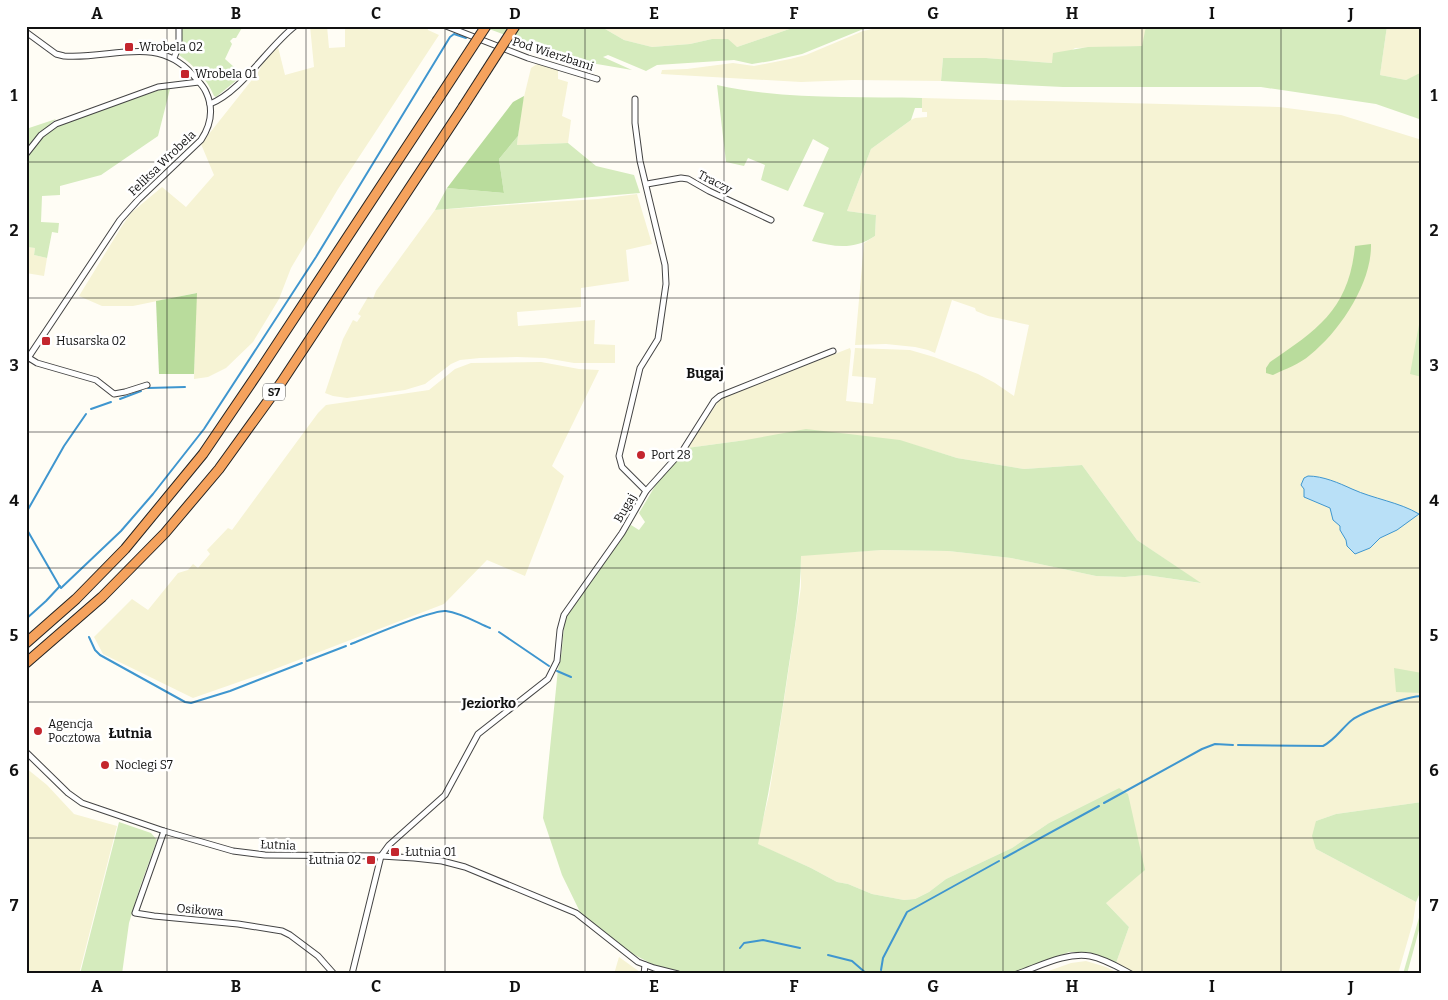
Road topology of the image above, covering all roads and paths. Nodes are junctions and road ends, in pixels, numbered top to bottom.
1 (179, 26) edge
2 (295, 26) edge
3 (446, 26) edge
4 (486, 26) edge
5 (515, 26) edge
6 (26, 32) edge
7 (174, 58) junction
8 (597, 79) dead end
9 (199, 82) junction
10 (635, 99) dead end
11 (210, 104) junction
12 (26, 154) edge
13 (647, 184) junction
14 (771, 220) dead end
15 (833, 351) dead end
16 (27, 360) edge
17 (147, 386) dead end
18 (646, 491) junction
19 (26, 643) edge
20 (26, 663) edge
21 (26, 752) edge
22 (164, 830) junction
23 (380, 856) junction
24 (645, 965) junction
25 (334, 974) edge
26 (352, 974) edge
27 (644, 974) edge
28 (678, 974) edge
29 (1017, 974) edge
30 (1131, 974) edge

1 - 7 street
2 - 11 street
3 - 8 street, Pod Wierzbami
4 - 19 highway, S7, bridge
5 - 20 highway, S7, bridge
6 - 7 street
7 - 9 street
9 - 11 street
9 - 12 street
10 - 13 street, Bugaj
11 - 16 street, Feliksa Wrobela
13 - 14 street, Traczy
13 - 18 street, Bugaj
15 - 18 street
16 - 17 street
18 - 23 street, Bugaj
21 - 22 street, Łutnia
22 - 23 street, Łutnia
22 - 25 street, Osikowa
23 - 24 street, Łutnia
23 - 26 street
24 - 27 street
24 - 28 street, Łutnia
29 - 30 street

